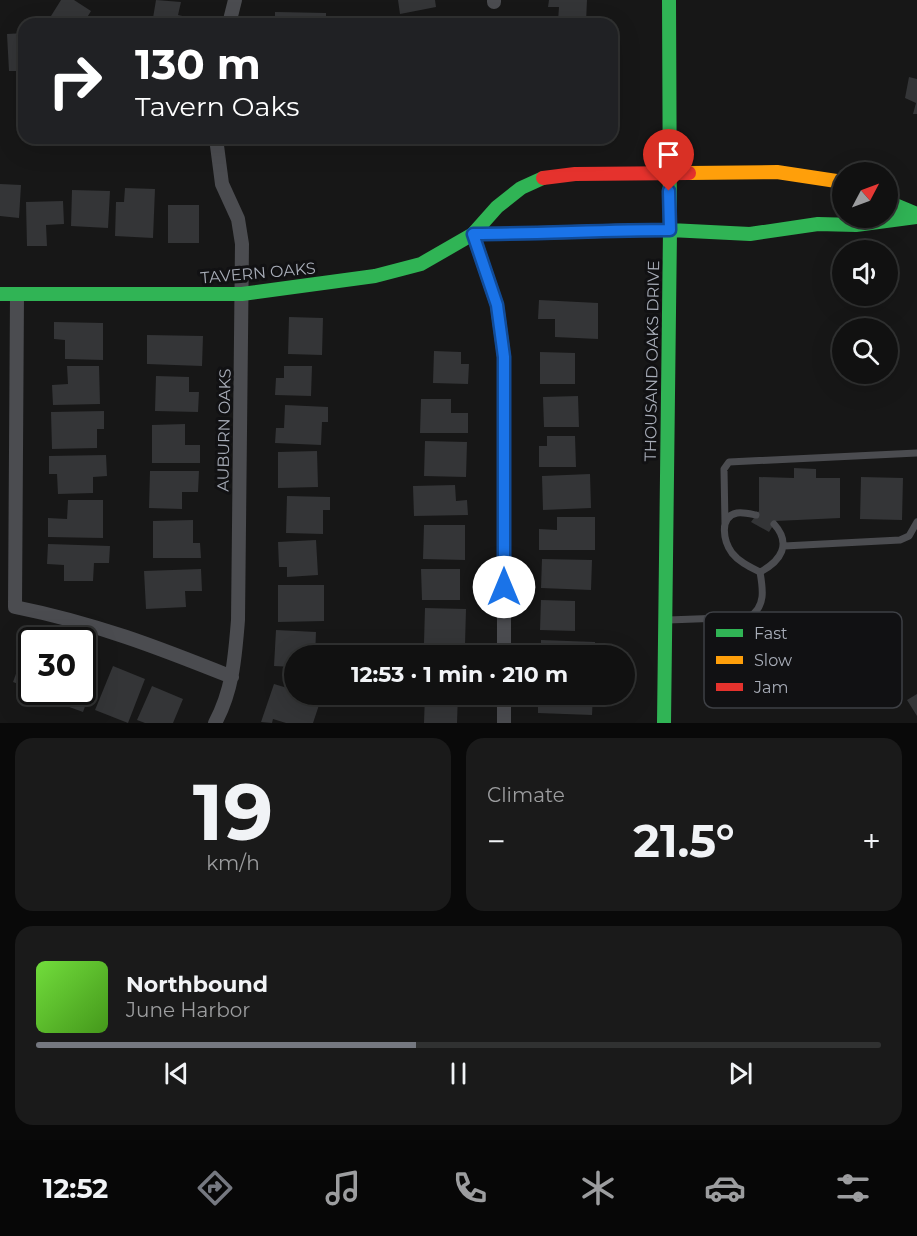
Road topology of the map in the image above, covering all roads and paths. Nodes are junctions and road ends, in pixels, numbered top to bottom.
1 (235, 0) edge
2 (669, 0) edge
3 (230, 18) edge
4 (217, 144) edge
5 (668, 172) junction
6 (832, 180) edge
7 (898, 207) edge
8 (917, 216) edge
9 (670, 230) junction
10 (473, 234) junction
11 (0, 294) edge
12 (242, 294) junction
13 (17, 295) junction
14 (917, 453) edge
15 (756, 515) dead end
16 (917, 522) edge
17 (725, 524) junction
18 (774, 524) dead end
19 (784, 546) junction
20 (760, 572) junction
21 (756, 612) edge
22 (704, 619) edge
23 (665, 620) junction
24 (504, 645) edge
25 (232, 678) junction
26 (504, 705) edge
27 (215, 723) edge
28 (504, 723) edge
29 (664, 723) edge

1 - 3 street
2 - 5 street, THOUSAND OAKS DRIVE
4 - 12 street, AUBURN OAKS
5 - 6 street, TAVERN OAKS
5 - 9 street, THOUSAND OAKS DRIVE
5 - 10 street, TAVERN OAKS
7 - 8 street, TAVERN OAKS
8 - 9 street, TAVERN OAKS
9 - 10 street, TAVERN OAKS
9 - 23 street, THOUSAND OAKS DRIVE
10 - 12 street, TAVERN OAKS
10 - 24 street
11 - 13 street, TAVERN OAKS
12 - 13 street, TAVERN OAKS
12 - 25 street, AUBURN OAKS
13 - 25 street
14 - 17 lane
15 - 17 lane
16 - 19 lane
17 - 20 lane
18 - 19 lane
19 - 20 lane
20 - 21 lane
22 - 23 lane
23 - 29 street, THOUSAND OAKS DRIVE
25 - 27 street, AUBURN OAKS
26 - 28 street

